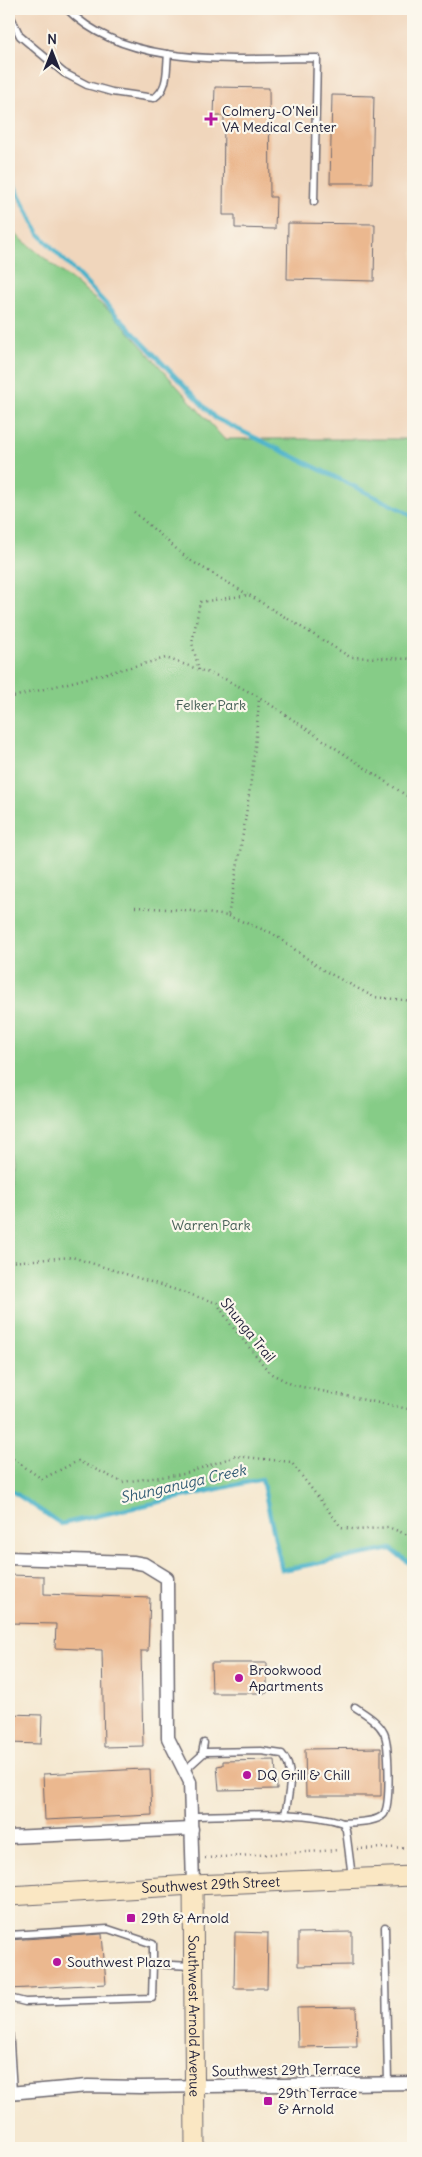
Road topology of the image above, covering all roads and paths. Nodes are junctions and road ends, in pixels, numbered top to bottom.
1 (67, 9) edge
2 (9, 12) edge
3 (168, 54) junction
4 (314, 202) dead end
5 (134, 512) dead end
6 (248, 595) junction
7 (413, 659) edge
8 (199, 670) junction
9 (259, 697) junction
10 (9, 698) edge
11 (413, 800) edge
12 (135, 907) dead end
13 (228, 916) junction
14 (413, 1002) edge
15 (9, 1262) edge
16 (413, 1410) edge
17 (9, 1456) edge
18 (413, 1537) edge
19 (9, 1558) edge
20 (355, 1707) dead end
21 (204, 1743) dead end
22 (202, 1754) junction
23 (184, 1771) junction
24 (191, 1816) junction
25 (285, 1816) junction
26 (343, 1823) junction
27 (192, 1829) junction
28 (9, 1837) edge
29 (413, 1847) edge
30 (349, 1849) junction
31 (192, 1859) junction
32 (413, 1876) edge
33 (353, 1878) junction
34 (193, 1885) junction
35 (9, 1896) edge
36 (385, 1927) dead end
37 (9, 1935) edge
38 (153, 1964) junction
39 (194, 1966) junction
40 (9, 1998) edge
41 (9, 2027) edge
42 (388, 2083) junction
43 (413, 2083) edge
44 (195, 2086) junction
45 (11, 2093) edge
46 (195, 2148) edge

1 - 3 lane
2 - 3 lane
3 - 4 lane
5 - 6 path
6 - 7 path
6 - 8 path
8 - 9 path
8 - 10 path
9 - 11 path
9 - 13 path
12 - 13 path
13 - 14 path
15 - 16 path, Shunga Trail
17 - 18 path
19 - 23 street
20 - 26 lane
21 - 22 lane
22 - 23 lane
22 - 25 lane
23 - 24 street
24 - 25 lane
24 - 27 street
25 - 26 lane
26 - 30 lane
27 - 28 street
27 - 31 street
29 - 30 path
30 - 31 path
30 - 33 lane
31 - 34 street
32 - 33 main road, Southwest 29th Street
33 - 34 main road, Southwest 29th Street
34 - 35 main road, Southwest 29th Street
34 - 39 main road, Southwest Arnold Avenue
36 - 42 lane
37 - 38 lane
38 - 39 lane
38 - 40 lane
39 - 44 main road, Southwest Arnold Avenue
41 - 45 lane
42 - 43 street, Southwest 29th Terrace
42 - 44 street, Southwest 29th Terrace
44 - 45 street, Southwest 29th Terrace
44 - 46 main road, Southwest Arnold Avenue

